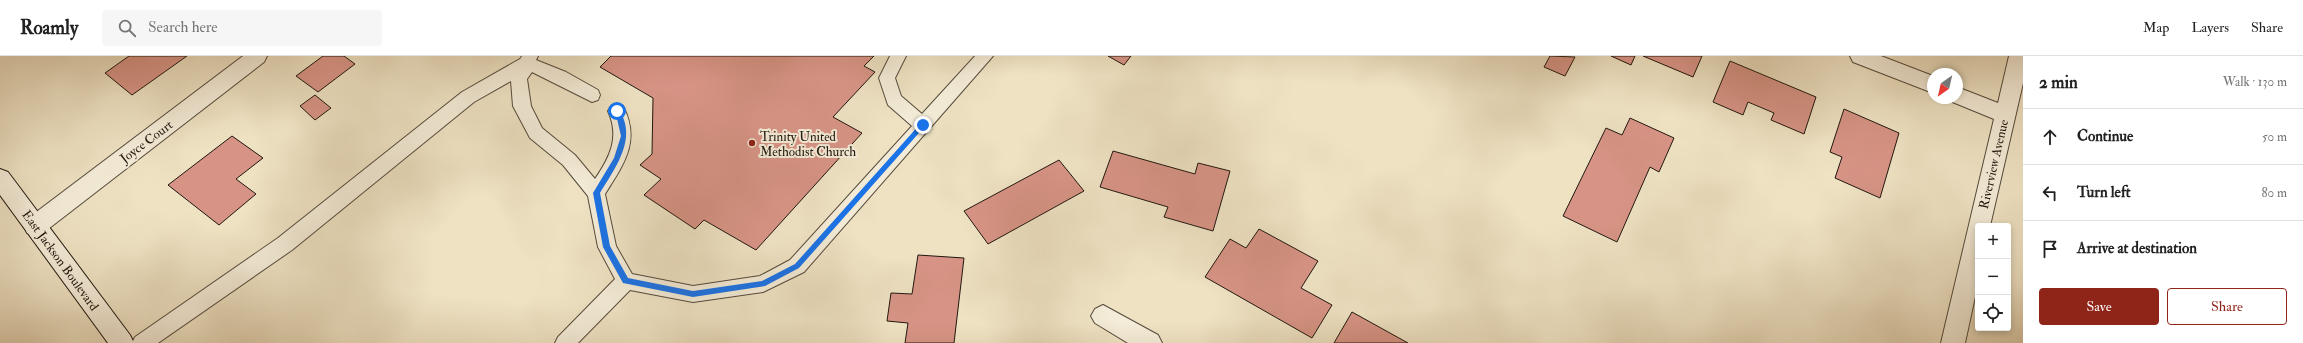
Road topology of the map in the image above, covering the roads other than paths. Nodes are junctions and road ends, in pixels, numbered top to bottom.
1 (257, 56) edge
2 (898, 56) edge
3 (985, 56) edge
4 (1860, 56) edge
5 (2019, 56) edge
6 (528, 60) edge
7 (1927, 84) edge
8 (592, 95) dead end
9 (1963, 97) edge
10 (617, 111) dead end
11 (2004, 114) junction
12 (923, 125) junction
13 (0, 178) edge
14 (596, 193) junction
15 (1980, 223) edge
16 (36, 226) junction
17 (1975, 245) edge
18 (626, 281) junction
19 (1103, 316) dead end
20 (122, 343) edge
21 (142, 343) edge
22 (565, 343) edge
23 (1150, 343) edge
24 (1953, 343) edge

1 - 16 street, Joyce Court
2 - 12 lane
3 - 12 lane
4 - 7 street
5 - 11 street, Riverview Avenue
6 - 8 lane
6 - 14 lane
6 - 21 lane
9 - 11 street
10 - 14 lane
11 - 15 street, Riverview Avenue
12 - 18 lane
13 - 16 street, East Jackson Boulevard
14 - 18 lane
16 - 20 street, East Jackson Boulevard
17 - 24 street
18 - 22 lane
19 - 23 street

